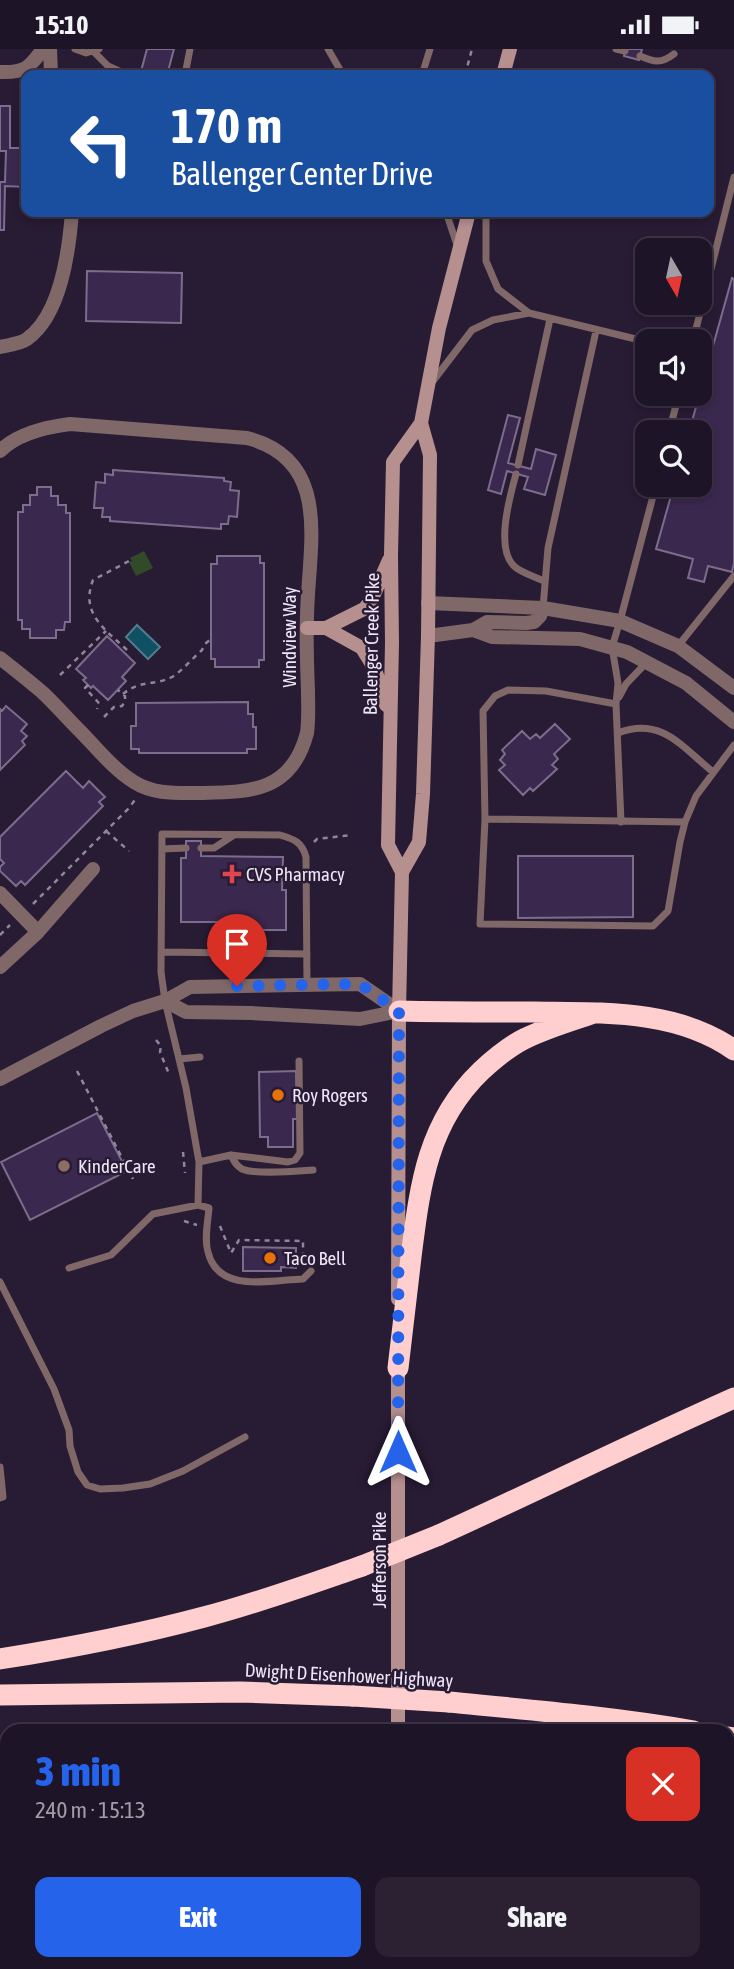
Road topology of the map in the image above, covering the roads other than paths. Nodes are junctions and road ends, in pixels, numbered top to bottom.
1 (43, 49) edge
2 (50, 49) edge
3 (75, 49) edge
4 (190, 49) edge
5 (510, 49) edge
6 (96, 50) edge
7 (330, 50) edge
8 (427, 50) edge
9 (674, 54) dead end
10 (640, 56) dead end
11 (22, 70) edge
12 (51, 70) edge
13 (117, 70) edge
14 (186, 70) edge
15 (340, 70) edge
16 (423, 70) edge
17 (504, 70) edge
18 (21, 71) edge
19 (0, 72) edge
20 (734, 177) edge
21 (72, 217) edge
22 (448, 217) edge
23 (468, 217) edge
24 (486, 217) edge
25 (459, 251) junction
26 (529, 313) junction
27 (550, 319) junction
28 (696, 329) edge
29 (596, 331) junction
30 (635, 339) edge
31 (0, 347) edge
32 (428, 387) junction
33 (421, 423) junction
34 (0, 451) edge
35 (653, 497) edge
36 (391, 555) junction
37 (734, 576) edge
38 (544, 581) junction
39 (428, 603) junction
40 (543, 608) junction
41 (620, 621) junction
42 (307, 628) junction
43 (326, 628) junction
44 (473, 630) junction
45 (428, 636) junction
46 (678, 646) junction
47 (612, 647) junction
48 (0, 658) edge
49 (646, 663) junction
50 (734, 688) edge
51 (616, 704) junction
52 (390, 717) junction
53 (734, 722) edge
54 (618, 733) junction
55 (734, 745) edge
56 (713, 772) junction
57 (485, 818) junction
58 (621, 822) junction
59 (685, 823) junction
60 (234, 835) junction
61 (186, 848) dead end
62 (201, 848) dead end
63 (162, 849) junction
64 (93, 869) dead end
65 (402, 872) junction
66 (0, 893) edge
67 (38, 932) junction
68 (161, 952) junction
69 (307, 954) junction
70 (0, 967) edge
71 (307, 985) junction
72 (165, 1001) junction
73 (399, 1011) junction
74 (594, 1013) junction
75 (734, 1050) edge
76 (200, 1057) dead end
77 (179, 1059) junction
78 (299, 1061) dead end
79 (0, 1079) edge
80 (231, 1155) junction
81 (199, 1162) junction
82 (313, 1170) dead end
83 (198, 1205) junction
84 (69, 1268) dead end
85 (311, 1271) dead end
86 (0, 1282) edge
87 (398, 1368) junction
88 (734, 1383) edge
89 (734, 1398) edge
90 (245, 1437) dead end
91 (639, 1440) junction
92 (0, 1467) edge
93 (0, 1497) edge
94 (0, 1659) edge
95 (0, 1695) edge
96 (398, 1724) edge
97 (656, 1724) edge

1 - 11 street
2 - 12 street
3 - 6 lane
4 - 14 lane
5 - 17 main road
6 - 13 lane
7 - 15 lane
8 - 16 lane
9 - 10 lane
18 - 19 street
20 - 28 lane
21 - 31 street
22 - 25 lane
23 - 25 main road, Ballenger Creek Pike
24 - 26 lane
25 - 32 main road, Ballenger Creek Pike
26 - 27 lane
26 - 32 lane
27 - 29 lane
27 - 38 lane
29 - 30 lane
29 - 38 lane
32 - 33 main road, Ballenger Creek Pike
33 - 36 main road, Ballenger Creek Pike
33 - 39 main road, Ballenger Creek Pike
34 - 42 street, Windview Way
35 - 41 lane
36 - 43 main road
36 - 52 main road, Ballenger Creek Pike
37 - 46 lane
38 - 40 lane
39 - 40 street
39 - 45 main road, Ballenger Creek Pike
40 - 41 street
40 - 44 street
41 - 46 street
41 - 47 lane
42 - 43 main road
42 - 48 street, Windview Way
43 - 52 main road
44 - 45 street
44 - 47 street
45 - 65 main road, Ballenger Creek Pike
46 - 50 street
47 - 49 street
47 - 51 lane
49 - 51 lane
49 - 53 street
51 - 54 lane
51 - 57 lane
52 - 65 main road, Ballenger Creek Pike
54 - 56 lane
54 - 58 lane
55 - 56 lane
56 - 59 lane
57 - 58 lane
57 - 59 lane
58 - 59 lane
60 - 62 lane
60 - 63 lane
60 - 69 lane
61 - 63 lane
63 - 68 lane
64 - 67 street
65 - 73 main road, Ballenger Creek Pike
66 - 67 street
67 - 70 street
68 - 69 lane
68 - 72 lane
69 - 71 lane
71 - 72 street
71 - 73 street
72 - 73 street
72 - 77 lane
72 - 79 street
73 - 74 highway
73 - 87 main road, Jefferson Pike
74 - 75 highway
74 - 87 highway
76 - 77 lane
77 - 81 lane
78 - 80 lane
80 - 81 lane
80 - 82 lane
81 - 83 lane
83 - 84 lane
83 - 85 lane
86 - 90 lane
87 - 96 main road, Jefferson Pike
88 - 91 highway
89 - 91 highway
91 - 94 highway, bridge
92 - 93 lane
95 - 97 highway, Dwight D Eisenhower Highway, bridge

